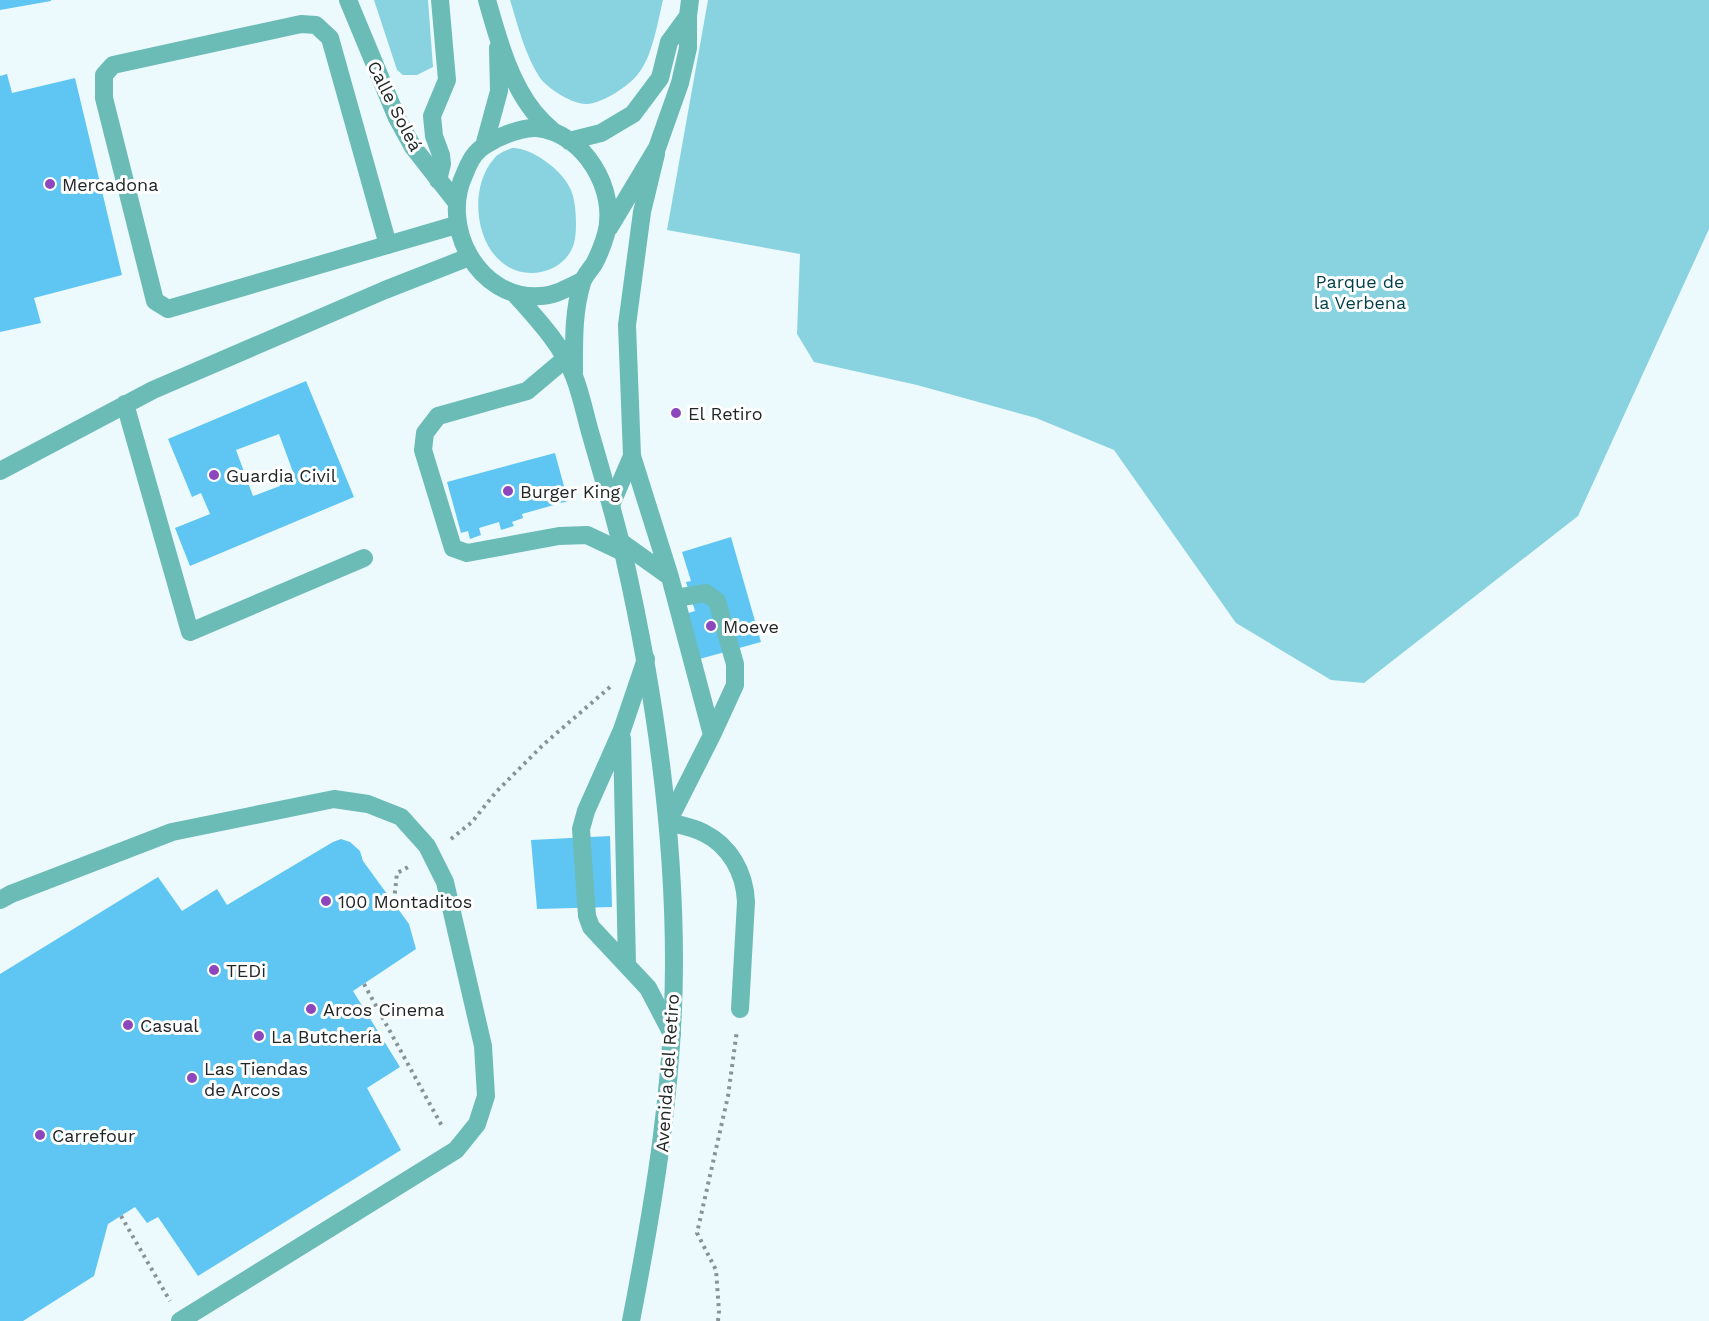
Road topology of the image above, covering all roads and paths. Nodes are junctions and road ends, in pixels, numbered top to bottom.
1 (348, 0) edge
2 (440, 0) edge
3 (487, 0) edge
4 (689, 8) edge
5 (498, 38) junction
6 (562, 137) junction
7 (484, 146) junction
8 (657, 148) junction
9 (438, 180) junction
10 (457, 202) junction
11 (456, 225) junction
12 (606, 233) junction
13 (388, 245) junction
14 (469, 257) junction
15 (582, 281) junction
16 (515, 294) junction
17 (569, 367) junction
18 (125, 404) junction
19 (632, 456) junction
20 (0, 471) edge
21 (611, 505) junction
22 (622, 547) junction
23 (364, 558) dead end
24 (670, 577) junction
25 (676, 598) junction
26 (646, 659) junction
27 (622, 730) junction
28 (712, 735) junction
29 (668, 822) junction
30 (432, 855) junction
31 (397, 873) dead end
32 (0, 900) edge
33 (394, 901) dead end
34 (627, 965) junction
35 (364, 984) dead end
36 (740, 1009) joint
37 (672, 1034) junction
38 (456, 1150) junction
39 (121, 1216) dead end
40 (181, 1321) edge
41 (631, 1321) edge
42 (718, 1321) edge

1 - 9 street, Calle Soleá
2 - 9 street
3 - 5 street
4 - 6 street
4 - 8 street
5 - 6 street
5 - 7 street
6 - 7 street
6 - 12 street
7 - 10 street
8 - 12 street
8 - 19 street
9 - 10 street, Calle Soleá
10 - 11 street
11 - 13 street
11 - 14 street
12 - 15 street
13 - 13 street
14 - 16 street
14 - 18 street
15 - 16 street
15 - 17 street
16 - 17 street
17 - 21 street, Avenida del Retiro
17 - 22 street
18 - 20 street
18 - 23 street
19 - 21 street
19 - 24 street
21 - 22 street, Avenida del Retiro
22 - 24 street
22 - 26 street, Avenida del Retiro
24 - 25 street
25 - 28 street
25 - 28 street
26 - 27 street
26 - 29 street, Avenida del Retiro
26 - 30 path
27 - 34 street
27 - 34 street
28 - 29 street
29 - 36 street
29 - 37 street, Avenida del Retiro
30 - 32 street
30 - 38 street
31 - 33 path
34 - 37 street
35 - 38 path
36 - 42 path
37 - 41 street, Avenida del Retiro
38 - 40 street
39 - 40 path

